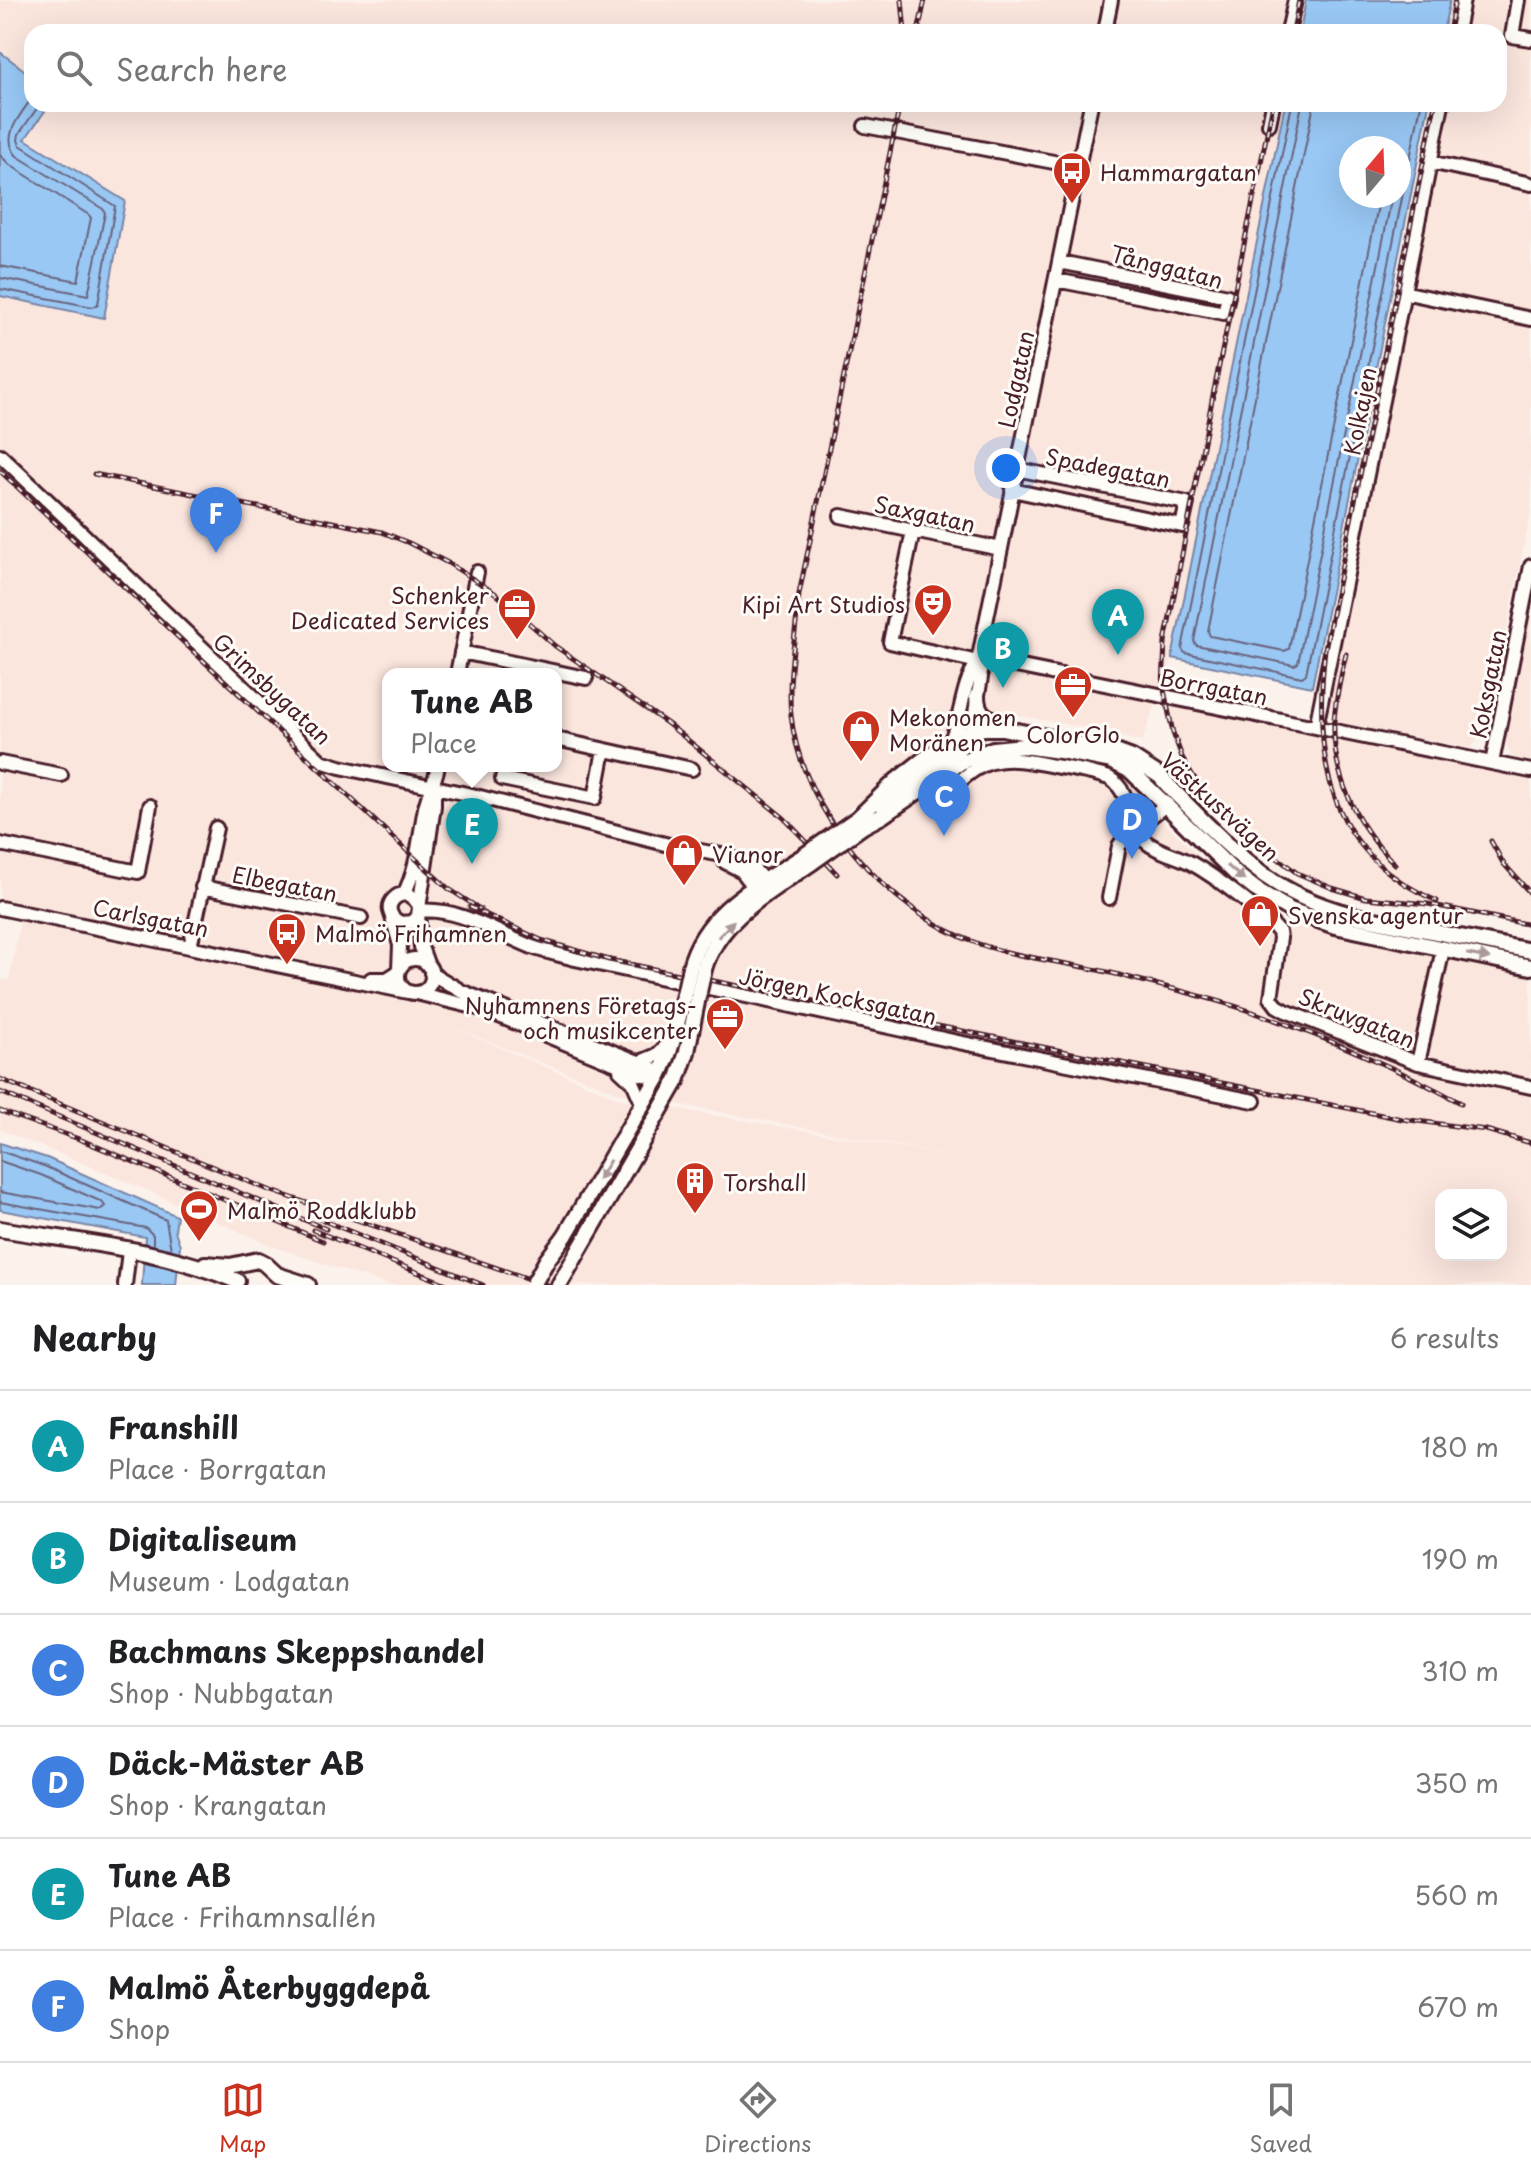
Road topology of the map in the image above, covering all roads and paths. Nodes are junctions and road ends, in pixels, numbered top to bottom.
1 (1111, 0) edge
2 (1295, 0) edge
3 (1463, 0) edge
4 (1518, 0) edge
5 (1106, 24) edge
6 (1290, 24) edge
7 (1458, 24) edge
8 (1531, 39) edge
9 (1090, 112) edge
10 (1271, 112) edge
11 (1440, 112) edge
12 (1269, 124) dead end
13 (865, 126) dead end
14 (1430, 162) junction
15 (1080, 167) junction
16 (1531, 184) edge
17 (1060, 262) junction
18 (1056, 280) junction
19 (1403, 292) junction
20 (1531, 319) edge
21 (0, 455) edge
22 (1016, 469) junction
23 (1012, 490) junction
24 (841, 516) dead end
25 (913, 531) junction
26 (1001, 549) junction
27 (1531, 566) edge
28 (477, 572) dead end
29 (461, 652) junction
30 (978, 662) junction
31 (458, 668) edge
32 (515, 668) edge
33 (970, 674) junction
34 (562, 675) edge
35 (586, 678) dead end
36 (977, 696) junction
37 (1316, 727) junction
38 (972, 731) junction
39 (562, 740) edge
40 (950, 742) junction
41 (604, 750) junction
42 (1060, 751) junction
43 (0, 763) edge
44 (1492, 763) junction
45 (1144, 765) junction
46 (692, 769) dead end
47 (1531, 771) edge
48 (437, 772) edge
49 (504, 772) edge
50 (61, 775) dead end
51 (1166, 784) junction
52 (434, 787) junction
53 (944, 798) dead end
54 (1167, 804) junction
55 (150, 806) dead end
56 (864, 822) junction
57 (216, 828) dead end
58 (1137, 829) junction
59 (0, 844) edge
60 (1230, 847) junction
61 (202, 887) junction
62 (423, 887) junction
63 (763, 889) junction
64 (404, 894) junction
65 (1109, 898) dead end
66 (0, 908) edge
67 (419, 911) junction
68 (439, 911) junction
69 (392, 917) junction
70 (361, 918) dead end
71 (190, 947) junction
72 (1443, 949) junction
73 (1531, 951) edge
74 (1531, 967) edge
75 (293, 968) junction
76 (430, 969) junction
77 (399, 971) junction
78 (692, 991) junction
79 (412, 992) junction
80 (675, 1035) junction
81 (604, 1059) junction
82 (640, 1062) junction
83 (1418, 1063) junction
84 (682, 1068) junction
85 (659, 1076) junction
86 (1531, 1087) edge
87 (1254, 1101) dead end
88 (643, 1102) junction
89 (663, 1107) junction
90 (0, 1229) edge
91 (565, 1236) junction
92 (135, 1252) junction
93 (181, 1262) junction
94 (243, 1265) junction
95 (271, 1278) edge
96 (238, 1283) edge
97 (125, 1285) edge
98 (308, 1285) edge
99 (533, 1285) edge
100 (542, 1285) edge
101 (559, 1285) edge

1 - 5 street
2 - 6 street
3 - 7 street
4 - 8 street
9 - 15 street, Lodgatan
10 - 12 street
11 - 14 street, Kolkajen
13 - 15 street
14 - 16 street
14 - 19 street, Kolkajen
15 - 17 street, Lodgatan
17 - 18 street, Lodgatan
17 - 18 street, Tånggatan
18 - 22 street, Lodgatan
19 - 20 street
19 - 37 street, Kolkajen
21 - 52 street, Grimsbygatan
22 - 23 street, Lodgatan
22 - 23 street, Spadegatan
23 - 26 street, Lodgatan
24 - 25 street, Saxgatan
25 - 26 street, Saxgatan
25 - 30 street, Borrgatan
26 - 30 street, Lodgatan
27 - 44 street, Koksgatan
28 - 29 street
29 - 31 street
29 - 32 street
30 - 33 street, Lodgatan
30 - 36 street, Lodgatan
30 - 37 street, Borrgatan
33 - 38 street, Lodgatan
33 - 40 street, Lodgatan
34 - 35 street
36 - 38 street, Lodgatan
36 - 45 main road
37 - 44 street, Borrgatan
38 - 40 main road, Västkustvägen
38 - 42 main road, Västkustvägen
38 - 45 main road, Västkustvägen
38 - 56 main road
39 - 41 street
40 - 56 main road, Västkustvägen
41 - 46 street
41 - 49 street
42 - 54 main road, Västkustvägen
42 - 56 main road, Västkustvägen
43 - 50 street
44 - 47 street, Borrgatan
45 - 51 main road, Västkustvägen
48 - 52 street
51 - 54 street
51 - 60 main road, Västkustvägen
52 - 62 street
52 - 63 street, Grimsbygatan
52 - 64 street
53 - 58 street
54 - 58 street
54 - 60 street
54 -> 72 main road, Västkustvägen
55 - 59 street
56 - 63 main road, Västkustvägen, bridge
57 - 61 street
58 - 65 street
58 - 83 street, Skruvgatan
60 - 73 main road, Västkustvägen
61 - 70 street, Elbegatan
61 - 71 street
62 - 67 street
62 - 68 street
63 - 78 main road, Västkustvägen, bridge
64 - 67 street
64 - 69 street
66 - 71 street, Carlsgatan
67 - 68 street, Jörgen Kocksgatan
67 - 69 street
67 - 76 street
68 - 87 street, Jörgen Kocksgatan
69 - 77 street
71 - 75 street, Carlsgatan
72 -> 74 main road, Västkustvägen
72 - 83 street
75 - 77 street, Carlsgatan
75 - 79 street, Carlsgatan
76 - 77 street
76 - 79 street
76 - 82 street
77 - 79 street
78 - 80 main road, Västkustvägen
78 - 84 main road, Västkustvägen
79 - 81 street, Carlsgatan
80 - 82 street
80 - 85 main road, Västkustvägen
81 - 85 street, Carlsgatan
81 - 88 street
82 - 85 street
83 - 86 street, Skruvgatan
84 - 85 main road
84 - 89 main road, Västkustvägen
85 - 88 main road, Västkustvägen
85 - 89 main road
88 -> 91 main road, Västkustvägen
89 - 101 main road, Västkustvägen
90 - 92 main road
91 - 99 main road, bridge
91 - 100 main road, bridge
92 - 93 main road
92 - 97 street
93 - 94 main road
93 - 96 main road
94 - 95 main road
94 - 96 main road
95 - 98 main road

